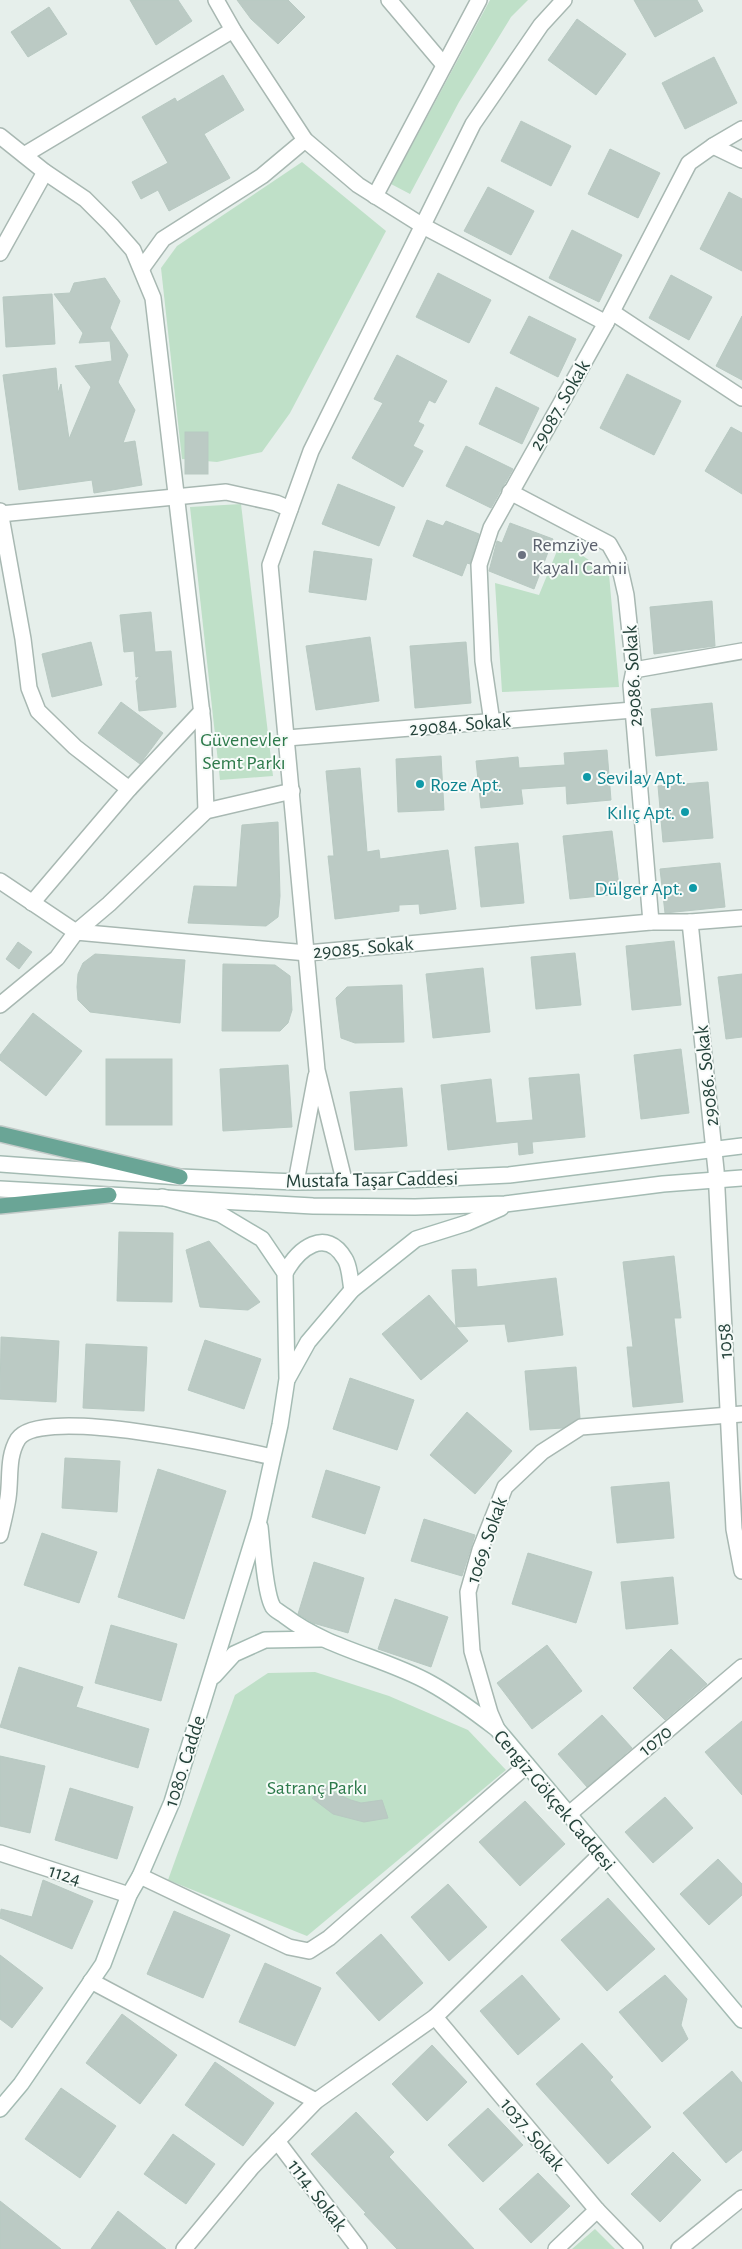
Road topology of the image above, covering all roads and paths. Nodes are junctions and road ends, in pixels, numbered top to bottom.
1 (216, 0) edge
2 (389, 0) edge
3 (478, 0) edge
4 (564, 0) edge
5 (233, 30) junction
6 (444, 65) junction
7 (742, 129) edge
8 (0, 136) edge
9 (306, 140) junction
10 (713, 146) junction
11 (24, 155) junction
12 (742, 160) edge
13 (45, 172) junction
14 (376, 196) junction
15 (423, 226) junction
16 (0, 253) edge
17 (142, 268) junction
18 (609, 317) junction
19 (742, 398) edge
20 (510, 492) junction
21 (178, 498) junction
22 (290, 509) junction
23 (0, 513) edge
24 (742, 651) edge
25 (634, 670) junction
26 (633, 710) junction
27 (202, 711) junction
28 (492, 722) junction
29 (287, 738) junction
30 (129, 789) junction
31 (292, 791) junction
32 (206, 811) junction
33 (0, 881) edge
34 (32, 903) junction
35 (742, 918) edge
36 (651, 922) junction
37 (690, 922) junction
38 (76, 932) junction
39 (308, 953) junction
40 (0, 1005) edge
41 (317, 1070) junction
42 (0, 1134) edge
43 (742, 1146) edge
44 (714, 1150) junction
45 (0, 1164) edge
46 (716, 1175) junction
47 (180, 1176) junction
48 (742, 1178) edge
49 (344, 1180) junction
50 (296, 1182) junction
51 (0, 1189) edge
52 (109, 1195) junction
53 (162, 1197) junction
54 (511, 1204) junction
55 (0, 1206) edge
56 (286, 1273) junction
57 (352, 1290) junction
58 (287, 1379) junction
59 (735, 1414) edge
60 (272, 1457) junction
61 (3, 1507) edge
62 (259, 1520) junction
63 (734, 1529) junction
64 (0, 1536) edge
65 (742, 1546) edge
66 (742, 1571) edge
67 (322, 1639) junction
68 (742, 1666) edge
69 (210, 1680) junction
70 (497, 1728) junction
71 (526, 1765) junction
72 (568, 1814) junction
73 (0, 1853) edge
74 (602, 1854) junction
75 (140, 1876) junction
76 (129, 1895) junction
77 (91, 1981) junction
78 (435, 2017) junction
79 (742, 2020) edge
80 (316, 2101) junction
81 (0, 2109) edge
82 (277, 2141) junction
83 (742, 2198) edge
84 (597, 2210) junction
85 (184, 2249) edge
86 (359, 2249) edge
87 (556, 2249) edge
88 (635, 2249) edge
89 (679, 2249) edge

1 - 5 street
2 - 6 street
3 - 6 street
4 - 15 street
5 - 9 street
5 - 11 street
6 - 14 street
7 - 10 street, 29087. Sokak
8 - 11 street
9 - 14 street
9 - 17 street
10 - 12 street
10 - 18 street, 29087. Sokak
11 - 13 street
13 - 16 street
13 - 17 street
14 - 15 street
15 - 18 street
15 - 22 street
17 - 21 street
18 - 19 street
18 - 20 street, 29087. Sokak
20 - 25 street, 29086. Sokak
20 - 28 street, 29087. Sokak
21 - 22 street
21 - 23 street
21 - 27 street
22 - 29 street
23 - 30 street
24 - 25 street
25 - 26 street, 29086. Sokak
26 - 28 street, 29084. Sokak
26 - 36 street, 29086. Sokak
27 - 30 street
27 - 32 street
28 - 29 street, 29084. Sokak
29 - 31 street
30 - 34 street
31 - 32 street
31 - 39 street
32 - 38 street
33 - 34 street, 29085. Sokak
34 - 38 street, 29085. Sokak
35 - 37 street, 29085. Sokak
36 - 37 street, 29085. Sokak
36 - 39 street, 29085. Sokak
37 - 44 street, 29086. Sokak
38 - 39 street, 29085. Sokak
38 - 40 street
39 - 41 street
41 - 49 street
41 - 50 street
42 - 47 main road
43 - 44 street, Mustafa Taşar Caddesi
44 - 46 street, 29086. Sokak
44 - 49 street, Mustafa Taşar Caddesi
45 - 47 street, Mustafa Taşar Caddesi
46 - 48 street, Mustafa Taşar Caddesi
46 - 54 street, Mustafa Taşar Caddesi
46 - 59 street, 1058
47 - 50 street, Mustafa Taşar Caddesi
49 - 50 street, Mustafa Taşar Caddesi
51 - 52 street, Mustafa Taşar Caddesi
52 - 53 street, Mustafa Taşar Caddesi
52 - 55 main road
53 - 54 street, Mustafa Taşar Caddesi
53 - 56 street
54 - 57 street
56 - 57 street
56 - 58 street
57 - 58 street
58 - 60 street, 1080. Cadde
59 - 63 street, 1058
59 - 70 street, 1069. Sokak
60 - 61 street
60 - 62 street, 1080. Cadde
61 - 64 street
62 - 67 street
62 - 69 street, 1080. Cadde
63 - 65 street
63 - 66 street, 1058
67 - 69 street
67 - 70 street, Cengiz Gökçek Caddesi
68 - 72 street, 1070
69 - 75 street, 1080. Cadde
70 - 71 street, Cengiz Gökçek Caddesi
71 - 72 street, Cengiz Gökçek Caddesi
71 - 75 street
72 - 74 street, Cengiz Gökçek Caddesi
73 - 76 street, 1124
74 - 78 street
74 - 79 street, Cengiz Gökçek Caddesi
75 - 76 street, 1080. Cadde
76 - 77 street, 1080. Cadde
77 - 80 street
77 - 81 street, 1080. Cadde
78 - 80 street
78 - 84 street, 1037. Sokak
80 - 82 street
82 - 85 street
82 - 86 street, 1114. Sokak
83 - 89 street
84 - 87 street
84 - 88 street, 1037. Sokak

